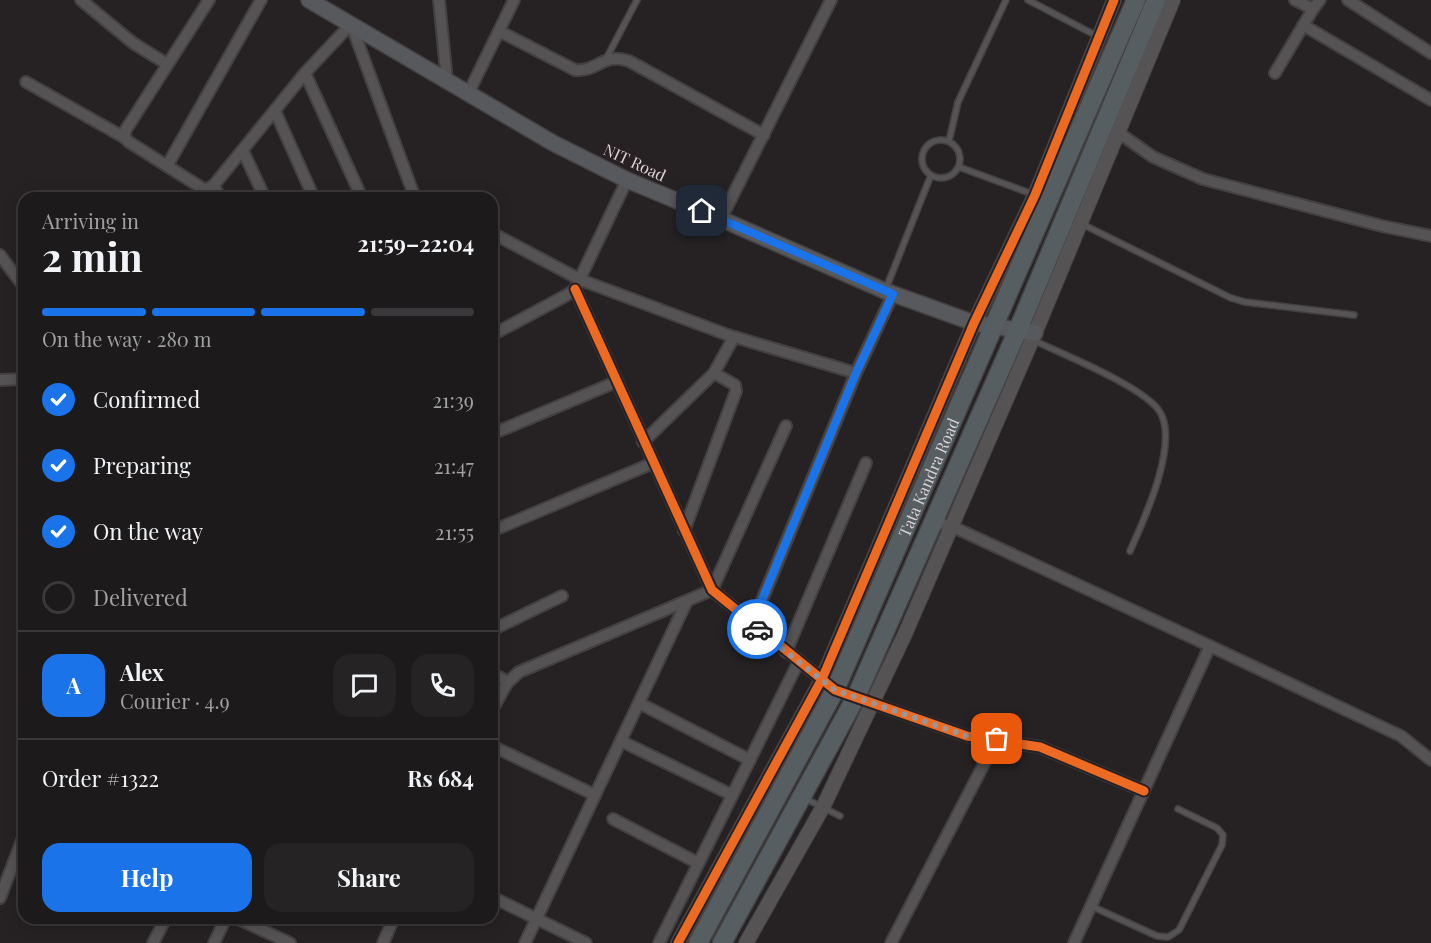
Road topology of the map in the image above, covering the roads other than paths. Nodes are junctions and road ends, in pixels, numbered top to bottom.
1 (81, 0) edge
2 (209, 0) edge
3 (261, 0) edge
4 (309, 0) edge
5 (439, 0) edge
6 (514, 0) edge
7 (637, 0) edge
8 (831, 0) edge
9 (1006, 0) edge
10 (1028, 0) edge
11 (1114, 0) edge
12 (1136, 0) edge
13 (1156, 0) edge
14 (1173, 0) edge
15 (1295, 0) edge
16 (1348, 0) edge
17 (326, 4) edge
18 (1316, 4) edge
19 (351, 24) junction
20 (1303, 25) junction
21 (499, 31) junction
22 (1099, 37) junction
23 (1431, 53) edge
24 (605, 61) junction
25 (167, 64) junction
26 (305, 73) junction
27 (1275, 73) dead end
28 (447, 81) junction
29 (26, 82) dead end
30 (468, 94) junction
31 (1431, 100) edge
32 (274, 111) junction
33 (1119, 133) junction
34 (764, 135) junction
35 (125, 138) junction
36 (949, 141) junction
37 (243, 151) junction
38 (167, 166) junction
39 (959, 167) junction
40 (932, 175) junction
41 (627, 180) junction
42 (210, 188) junction
43 (202, 192) edge
44 (214, 192) edge
45 (262, 192) edge
46 (311, 192) edge
47 (359, 192) edge
48 (412, 192) edge
49 (1041, 198) junction
50 (721, 219) junction
51 (1081, 223) junction
52 (1431, 236) edge
53 (498, 237) edge
54 (0, 255) edge
55 (18, 279) edge
56 (578, 284) junction
57 (889, 293) junction
58 (1354, 315) dead end
59 (974, 323) junction
60 (993, 325) junction
61 (498, 332) edge
62 (1028, 334) junction
63 (734, 337) junction
64 (714, 373) junction
65 (856, 373) junction
66 (18, 379) edge
67 (0, 380) edge
68 (616, 382) junction
69 (786, 426) dead end
70 (498, 431) edge
71 (643, 442) junction
72 (653, 463) junction
73 (866, 463) dead end
74 (932, 521) junction
75 (951, 526) junction
76 (498, 528) edge
77 (684, 531) junction
78 (1131, 551) dead end
79 (712, 591) junction
80 (562, 596) dead end
81 (686, 603) junction
82 (752, 624) junction
83 (888, 624) junction
84 (498, 627) edge
85 (905, 634) junction
86 (1210, 645) junction
87 (786, 651) junction
88 (799, 662) junction
89 (498, 676) edge
90 (508, 682) junction
91 (828, 685) junction
92 (498, 700) edge
93 (864, 700) junction
94 (639, 703) junction
95 (997, 739) junction
96 (621, 741) junction
97 (498, 749) edge
98 (750, 760) junction
99 (1431, 760) edge
100 (1144, 792) junction
101 (595, 795) junction
102 (732, 795) junction
103 (801, 797) junction
104 (823, 807) junction
105 (1178, 810) dead end
106 (840, 816) dead end
107 (613, 819) dead end
108 (18, 851) edge
109 (698, 863) junction
110 (0, 898) edge
111 (498, 900) edge
112 (1091, 906) junction
113 (537, 919) junction
114 (163, 924) edge
115 (223, 924) edge
116 (247, 924) edge
117 (391, 924) edge
118 (276, 940) edge
119 (153, 943) edge
120 (214, 943) edge
121 (290, 943) edge
122 (383, 943) edge
123 (525, 943) edge
124 (586, 943) edge
125 (659, 943) edge
126 (678, 943) edge
127 (698, 943) edge
128 (722, 943) edge
129 (746, 943) edge
130 (891, 943) edge
131 (1074, 943) edge

1 - 25 street
2 - 25 street
3 - 38 street
4 - 17 main road, NIT Road
5 - 28 street
6 - 21 street
7 - 24 lane
8 - 34 street
9 - 36 lane
10 - 22 lane
11 - 22 street
12 - 49 main road, Tata Kandra Road
13 - 62 main road, Tata Kandra Road
14 - 33 street
15 - 18 street
16 - 23 street
17 - 19 main road, NIT Road
18 - 20 street
19 - 26 street
19 - 28 main road, NIT Road
19 - 48 street
20 - 27 street
20 - 31 street
21 - 24 street
21 - 30 street
22 - 49 street
24 - 34 street
25 - 35 street
26 - 32 street
26 - 47 street
28 - 30 main road, NIT Road
29 - 35 street
30 - 41 main road, NIT Road
32 - 37 street
32 - 46 street
33 - 51 street
33 - 52 street
34 - 50 street
35 - 38 street
36 - 39 lane
36 - 40 lane
37 - 42 street
37 - 45 street
38 - 42 street
39 - 40 lane
39 - 49 lane
40 - 57 lane
41 - 50 main road, NIT Road
41 - 56 street
42 - 43 street
42 - 44 street
49 - 59 street
49 - 60 main road, Tata Kandra Road
50 - 57 main road, NIT Road
51 - 58 lane
51 - 62 street
53 - 56 street
54 - 55 street
56 - 61 street
56 - 63 street
56 - 68 street
57 - 59 main road, NIT Road
57 - 65 street
59 - 60 main road, NIT Road
59 - 91 street
60 - 62 main road, NIT Road
60 - 91 main road, Tata Kandra Road
62 - 74 main road, Tata Kandra Road
62 - 75 street
62 - 78 lane
63 - 64 street
63 - 65 street
64 - 71 street
64 - 77 street
65 - 82 street
66 - 67 street
68 - 70 street
68 - 71 street
69 - 79 street
71 - 72 street
72 - 76 street
72 - 77 street
73 - 87 street
74 - 75 street
74 - 83 main road, Tata Kandra Road
75 - 85 street
75 - 86 street
77 - 79 street
79 - 81 street
79 - 82 street
80 - 84 street
81 - 90 street
81 - 94 street
82 - 87 street
83 - 85 street
83 - 93 main road, Tata Kandra Road
85 - 93 street
86 - 99 street
86 - 100 street
87 - 88 street
88 - 91 street
88 - 98 street
89 - 90 street
90 - 92 street
91 - 93 street
91 - 126 street
91 - 127 main road, Tata Kandra Road
93 - 95 street
93 - 103 main road, Tata Kandra Road
93 - 104 street
94 - 96 street
94 - 98 street
95 - 100 street
95 - 130 street
96 - 101 street
96 - 102 street
97 - 101 street
98 - 102 street
100 - 112 street
101 - 113 street
102 - 109 street
103 - 104 lane
103 - 128 main road, Tata Kandra Road
104 - 106 lane
104 - 129 street
105 - 112 lane
107 - 109 street
108 - 110 street
109 - 125 street
111 - 113 street
112 - 131 street
113 - 123 street
113 - 124 street
114 - 119 street
115 - 120 street
116 - 118 street
117 - 122 street
118 - 121 street

